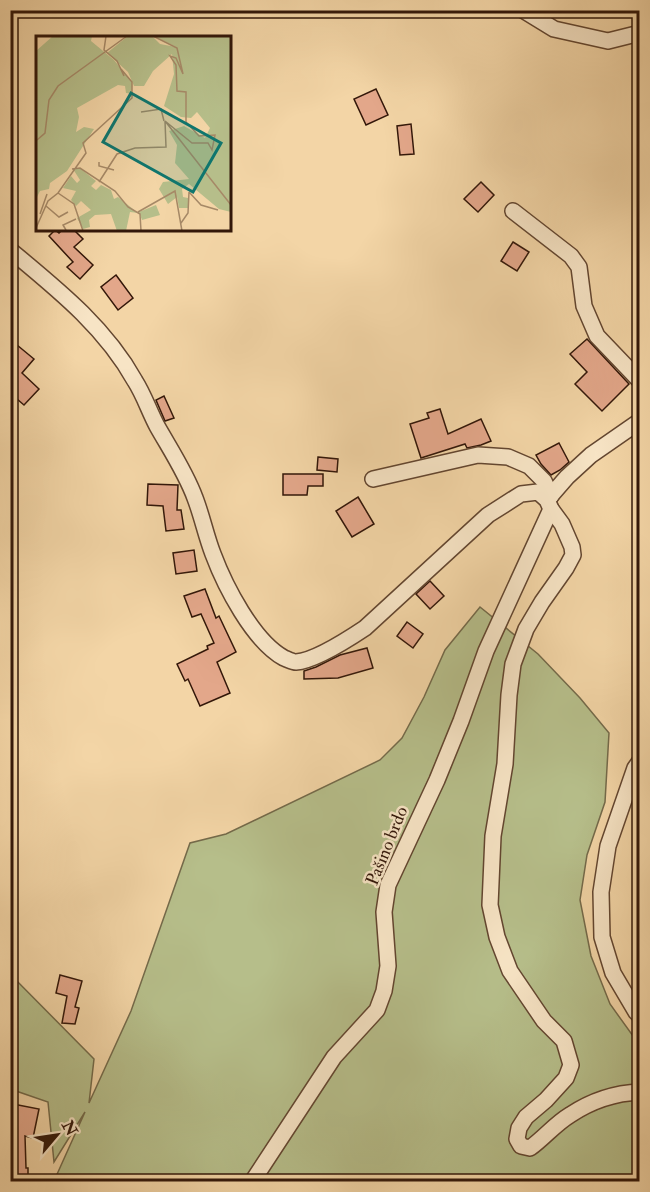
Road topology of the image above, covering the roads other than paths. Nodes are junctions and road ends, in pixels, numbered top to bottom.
1 (523, 10) edge
2 (639, 33) edge
3 (513, 211) dead end
4 (10, 250) edge
5 (639, 381) edge
6 (639, 420) edge
7 (373, 479) dead end
8 (550, 502) junction
9 (639, 761) edge
10 (639, 1016) edge
11 (639, 1092) edge
12 (252, 1182) edge

1 - 2 street
3 - 5 street
4 - 8 street
6 - 8 street, Pašino brdo
7 - 8 street
8 - 11 street
8 - 12 street, Pašino brdo
9 - 10 street

